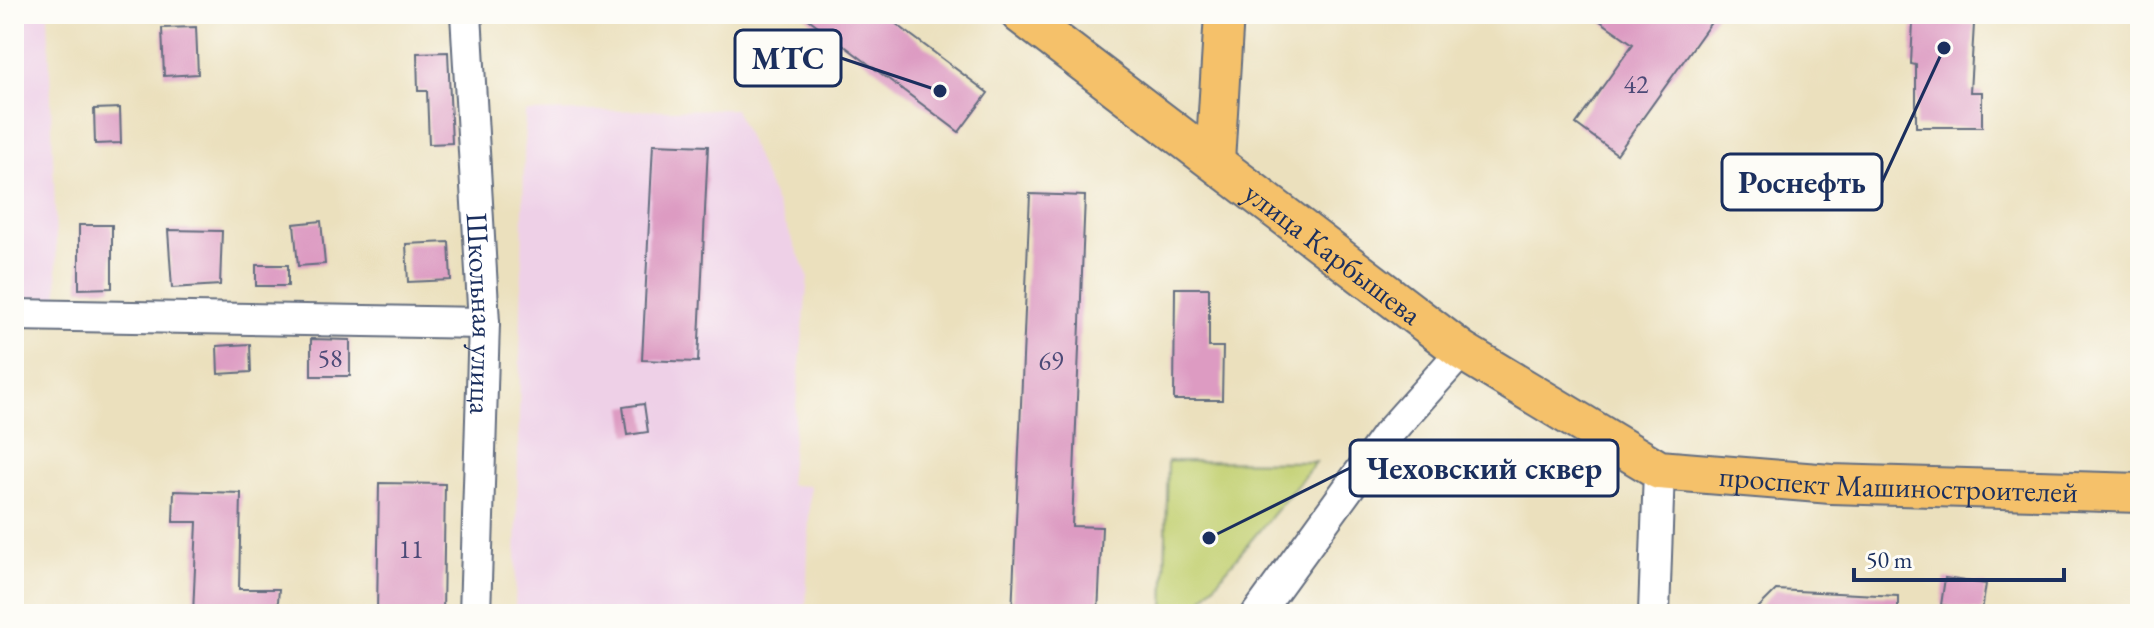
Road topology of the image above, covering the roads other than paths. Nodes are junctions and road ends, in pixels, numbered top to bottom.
1 (466, 14) edge
2 (1020, 14) edge
3 (1224, 14) edge
4 (1215, 161) junction
5 (14, 315) edge
6 (484, 323) junction
7 (1462, 351) junction
8 (1659, 470) junction
9 (2140, 493) edge
10 (475, 614) edge
11 (1257, 614) edge
12 (1654, 614) edge

1 - 6 street, Школьная улица
2 - 4 main road, улица Карбышева
3 - 4 main road
4 - 7 main road, улица Карбышева
5 - 6 street
6 - 10 street, Школьная улица
7 - 8 main road, улица Карбышева
7 - 11 street
8 - 9 main road, проспект Машиностроителей
8 - 12 street

